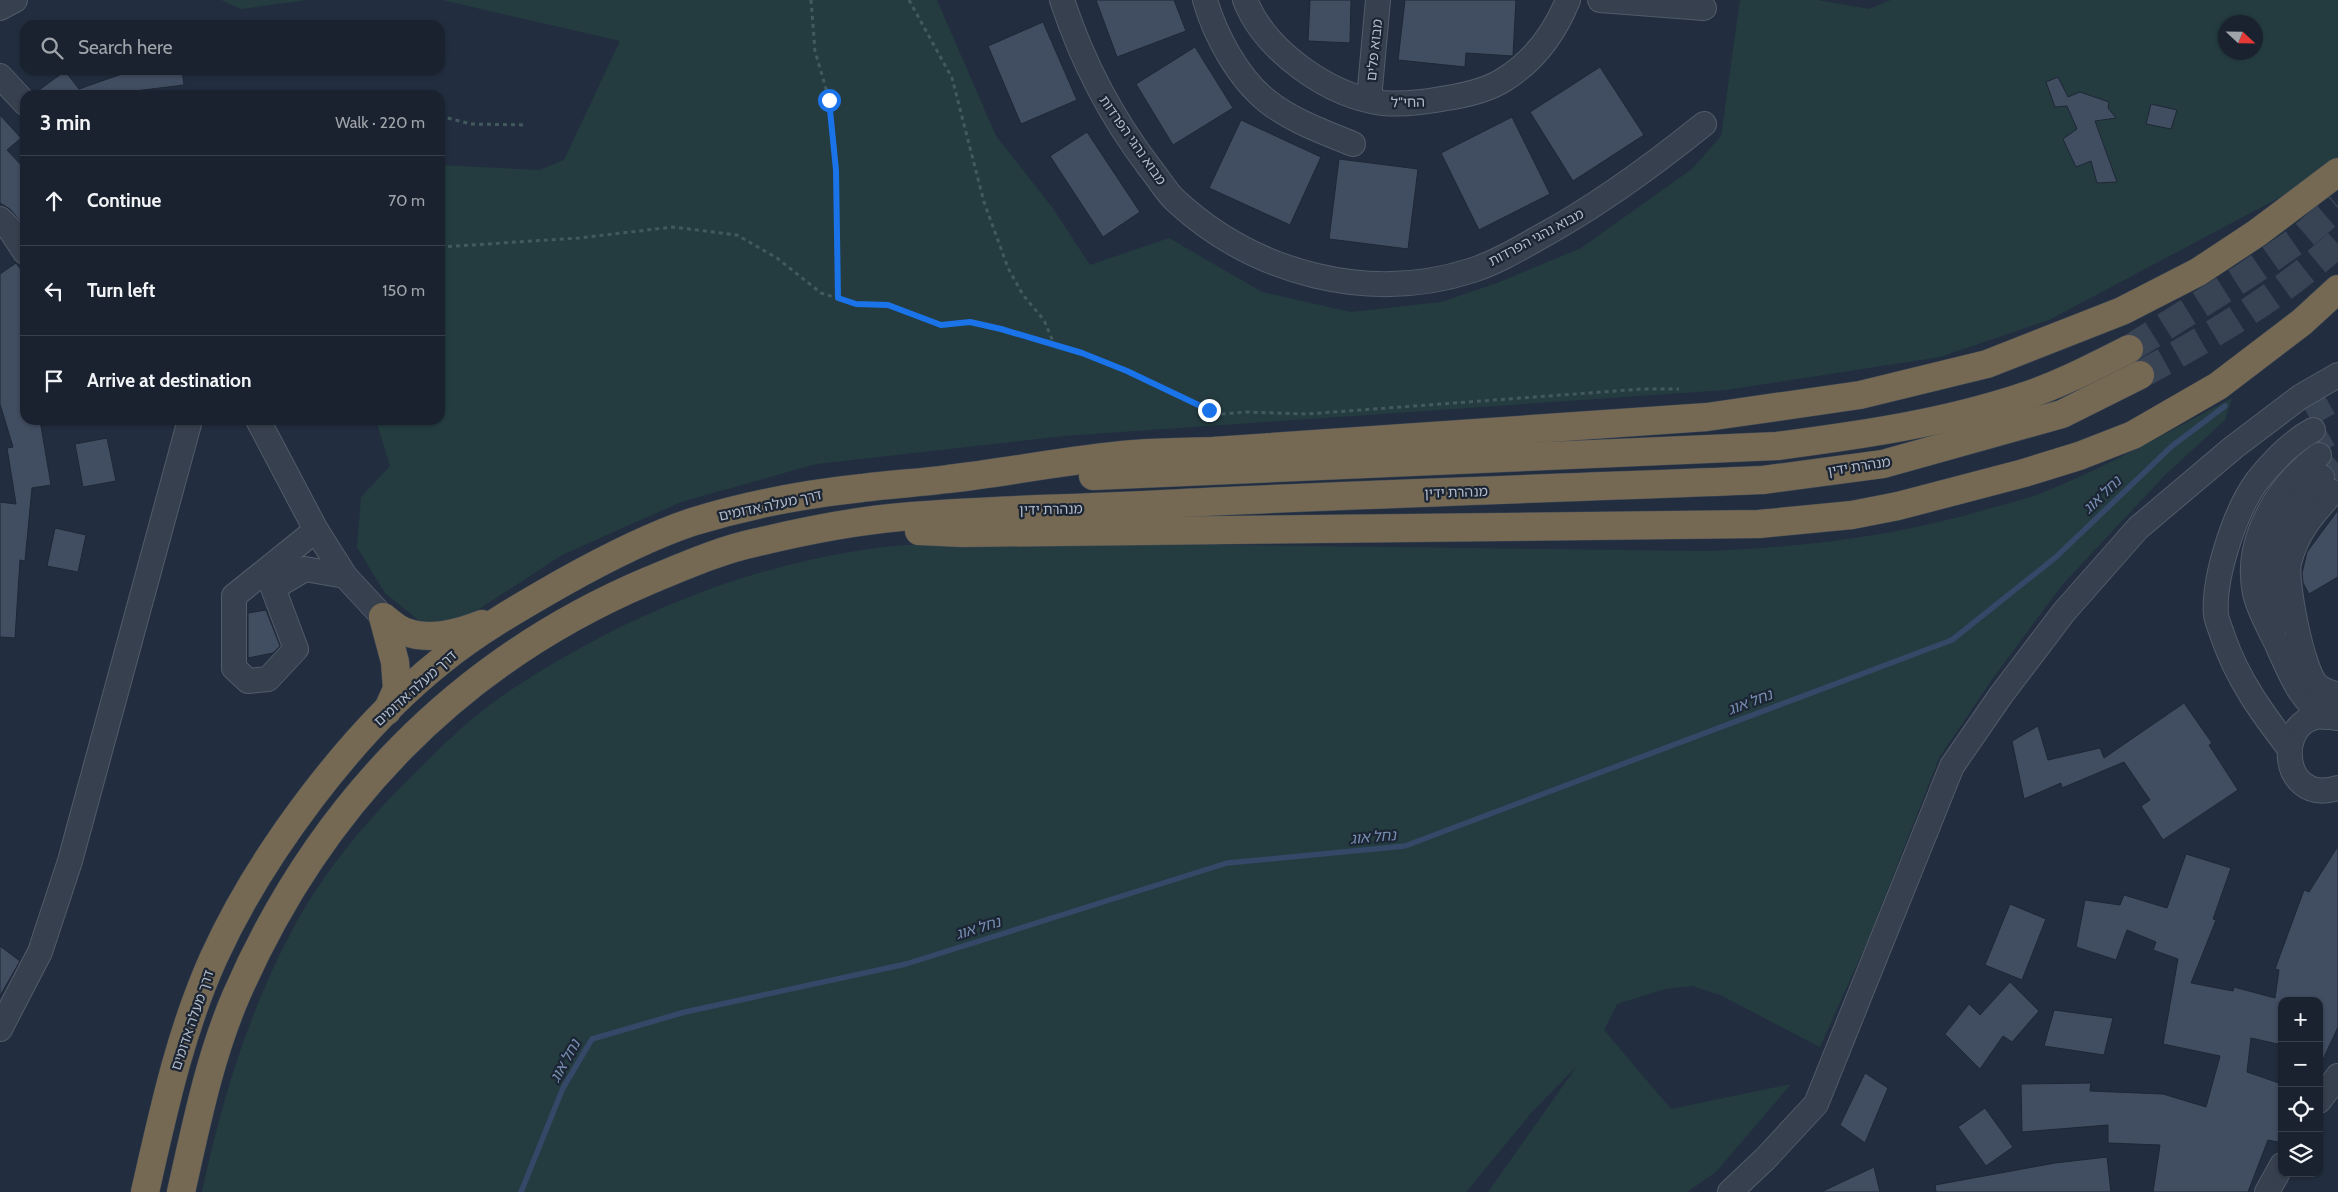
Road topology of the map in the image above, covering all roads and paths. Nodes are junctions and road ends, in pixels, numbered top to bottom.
1 (15, 0) edge
2 (811, 0) edge
3 (909, 0) edge
4 (1062, 0) edge
5 (1205, 0) edge
6 (1245, 0) edge
7 (1378, 0) edge
8 (1568, 0) edge
9 (1600, 0) edge
10 (0, 8) edge
11 (1704, 8) dead end
12 (0, 76) edge
13 (20, 98) edge
14 (1369, 99) junction
15 (445, 117) edge
16 (1704, 124) dead end
17 (527, 125) dead end
18 (1353, 144) dead end
19 (2338, 172) edge
20 (0, 219) edge
21 (20, 244) edge
22 (445, 247) edge
23 (2338, 289) edge
24 (838, 298) junction
25 (1054, 345) junction
26 (2129, 349) tunnel mouth
27 (2140, 375) tunnel mouth
28 (2338, 375) edge
29 (1679, 389) dead end
30 (189, 425) edge
31 (261, 425) edge
32 (2317, 453) junction
33 (946, 480) junction
34 (316, 530) junction
35 (756, 542) junction
36 (345, 576) junction
37 (383, 617) junction
38 (500, 618) junction
39 (2293, 680) junction
40 (2338, 695) edge
41 (387, 711) junction
42 (2335, 718) edge
43 (2289, 748) junction
44 (2337, 789) edge
45 (0, 1028) edge
46 (2338, 1076) edge
47 (2323, 1097) edge
48 (2278, 1172) edge
49 (145, 1192) edge
50 (181, 1192) edge
51 (1730, 1192) edge
52 (2267, 1192) edge

1 - 10 street
2 - 24 path
3 - 25 path
4 - 16 street, מבוא נהגי הפרדות
5 - 18 street
6 - 14 street, החי"ל
7 - 14 street, מבוא פלים
8 - 14 street, החי"ל
9 - 11 street
12 - 13 street
15 - 17 path
19 - 33 highway
20 - 21 street
22 - 24 path
23 - 35 highway
24 - 25 path
25 - 29 path
26 - 33 highway
27 - 35 highway, מנהרת ידין
28 - 51 street
30 - 45 street
31 - 34 street
32 - 39 street
32 - 39 street
32 - 40 street
32 - 43 street
33 - 38 highway, דרך מעלה אדומים
34 - 36 street
34 - 36 street
35 - 50 highway
36 - 37 street
37 - 38 highway
37 - 41 highway
38 - 41 highway, דרך מעלה אדומים
39 - 42 street
41 - 49 highway, דרך מעלה אדומים
42 - 43 street
43 - 44 street
46 - 47 street
48 - 52 street

